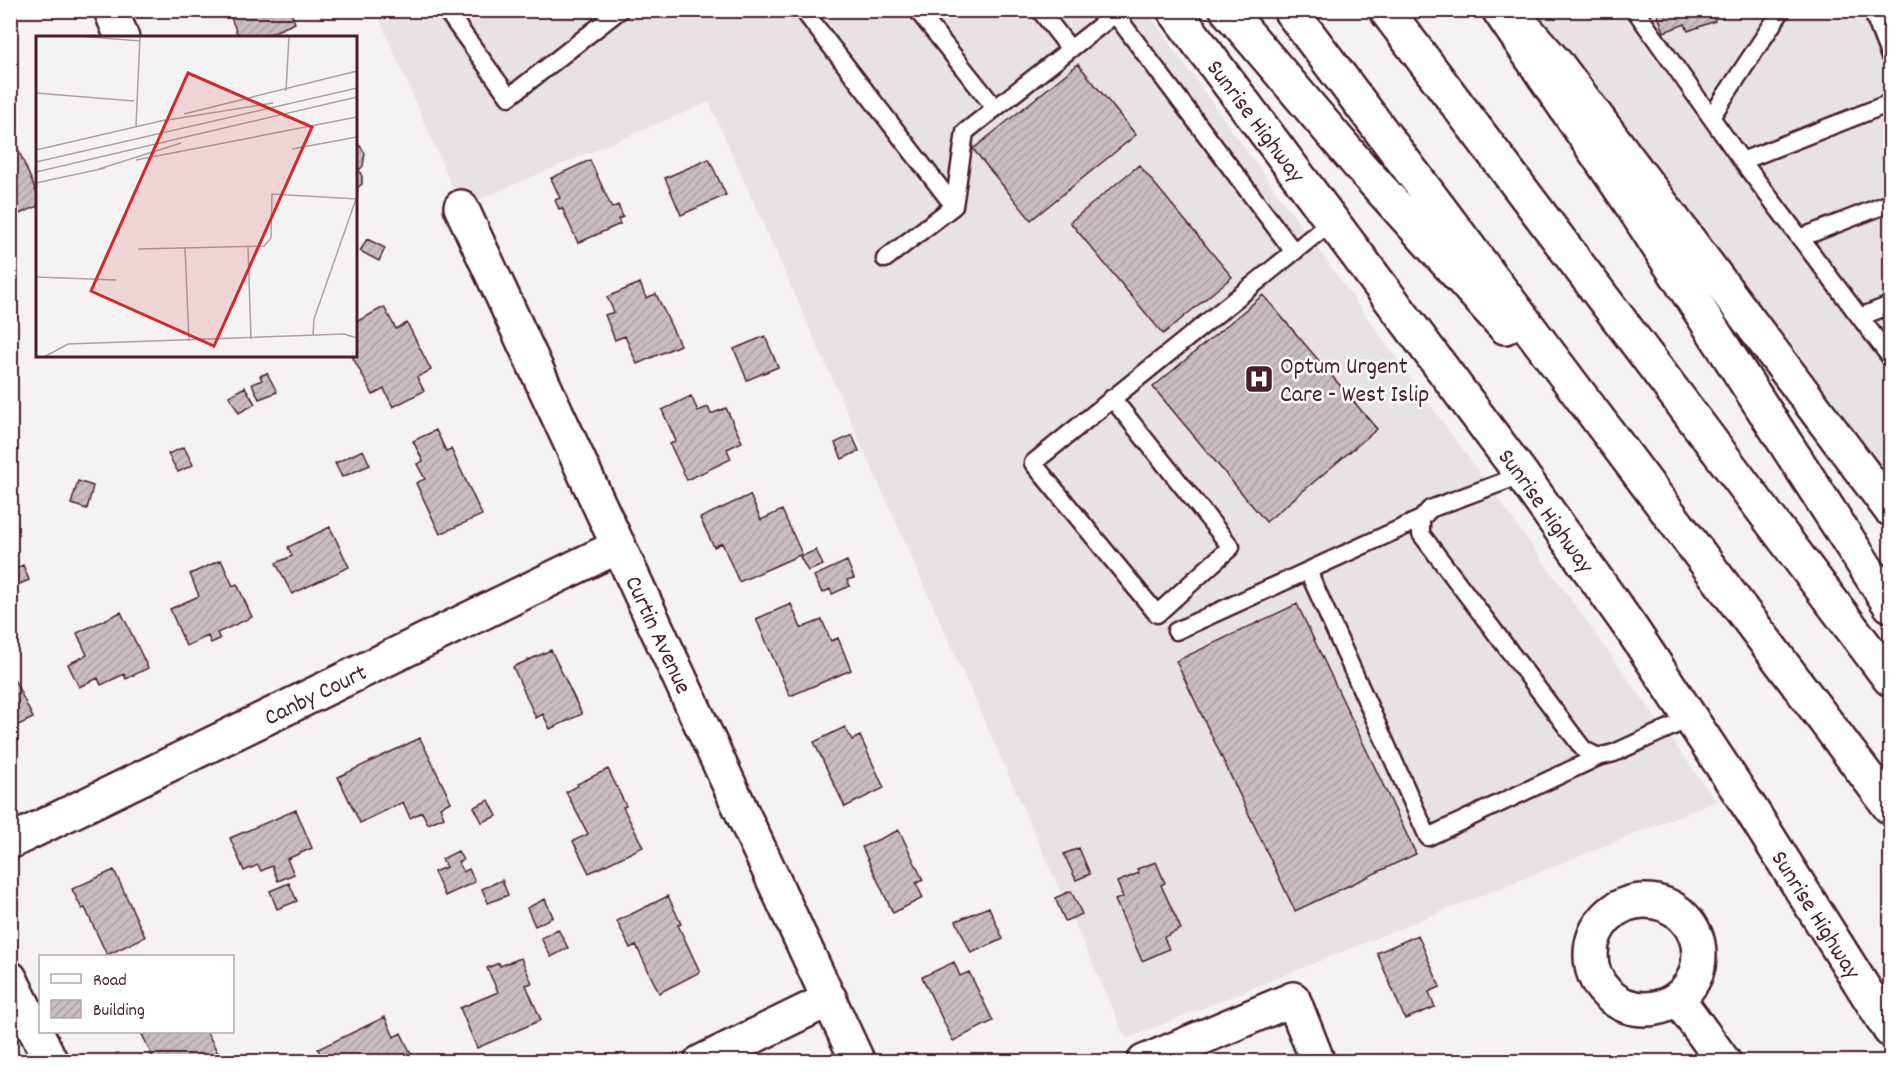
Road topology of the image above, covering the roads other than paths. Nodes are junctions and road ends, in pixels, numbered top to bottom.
1 (111, 10) edge
2 (446, 10) edge
3 (620, 10) edge
4 (803, 10) edge
5 (917, 10) edge
6 (1040, 10) edge
7 (1174, 10) edge
8 (1227, 10) edge
9 (1290, 10) edge
10 (1386, 10) edge
11 (1499, 10) edge
12 (1509, 10) edge
13 (1635, 10) edge
14 (1782, 10) edge
15 (1872, 10) edge
16 (1117, 12) edge
17 (121, 36) edge
18 (1070, 49) junction
19 (1890, 57) edge
20 (1890, 103) edge
21 (995, 108) junction
22 (1711, 117) junction
23 (1742, 161) junction
24 (1890, 203) edge
25 (954, 206) junction
26 (460, 207) dead end
27 (1332, 221) junction
28 (1800, 238) junction
29 (1294, 252) junction
30 (885, 259) dead end
31 (1890, 305) edge
32 (1860, 316) junction
33 (1890, 357) edge
34 (1112, 398) junction
35 (1522, 475) junction
36 (1647, 484) junction
37 (1890, 509) edge
38 (1421, 519) junction
39 (619, 546) junction
40 (1308, 571) junction
41 (1890, 605) edge
42 (1176, 632) dead end
43 (1890, 680) edge
44 (1691, 718) junction
45 (1598, 758) junction
46 (1890, 807) edge
47 (10, 842) edge
48 (10, 978) edge
49 (830, 999) junction
50 (1678, 999) dead end
51 (1890, 1030) edge
52 (51, 1062) edge
53 (701, 1062) edge
54 (858, 1062) edge
55 (1144, 1062) edge
56 (1318, 1062) edge
57 (1724, 1062) edge

1 - 17 main road
2 - 3 lane
4 - 25 lane
5 - 21 lane
6 - 18 lane
7 - 27 main road, Sunrise Highway
8 - 36 main road
9 - 36 main road
10 - 43 main road
11 - 41 main road
12 - 37 main road
13 - 22 lane
14 - 22 lane
15 - 19 lane
16 - 18 lane
16 - 29 lane
18 - 21 lane
20 - 23 lane
21 - 25 lane
22 - 23 lane
23 - 28 lane
24 - 28 lane
25 - 30 lane
26 - 39 main road, Curtin Avenue
27 - 29 lane
27 - 35 main road, Sunrise Highway
28 - 32 lane
29 - 34 lane
31 - 32 lane
32 - 33 lane
34 - 34 lane
35 - 38 lane
35 - 44 main road, Sunrise Highway
36 - 46 main road
38 - 40 lane
38 - 45 lane
39 - 47 main road, Canby Court
39 - 49 main road, Curtin Avenue
40 - 42 lane
40 - 45 lane
44 - 45 lane
44 - 51 main road, Sunrise Highway
48 - 52 main road
49 - 53 main road
49 - 54 main road, Curtin Avenue
50 - 57 main road
55 - 56 main road

